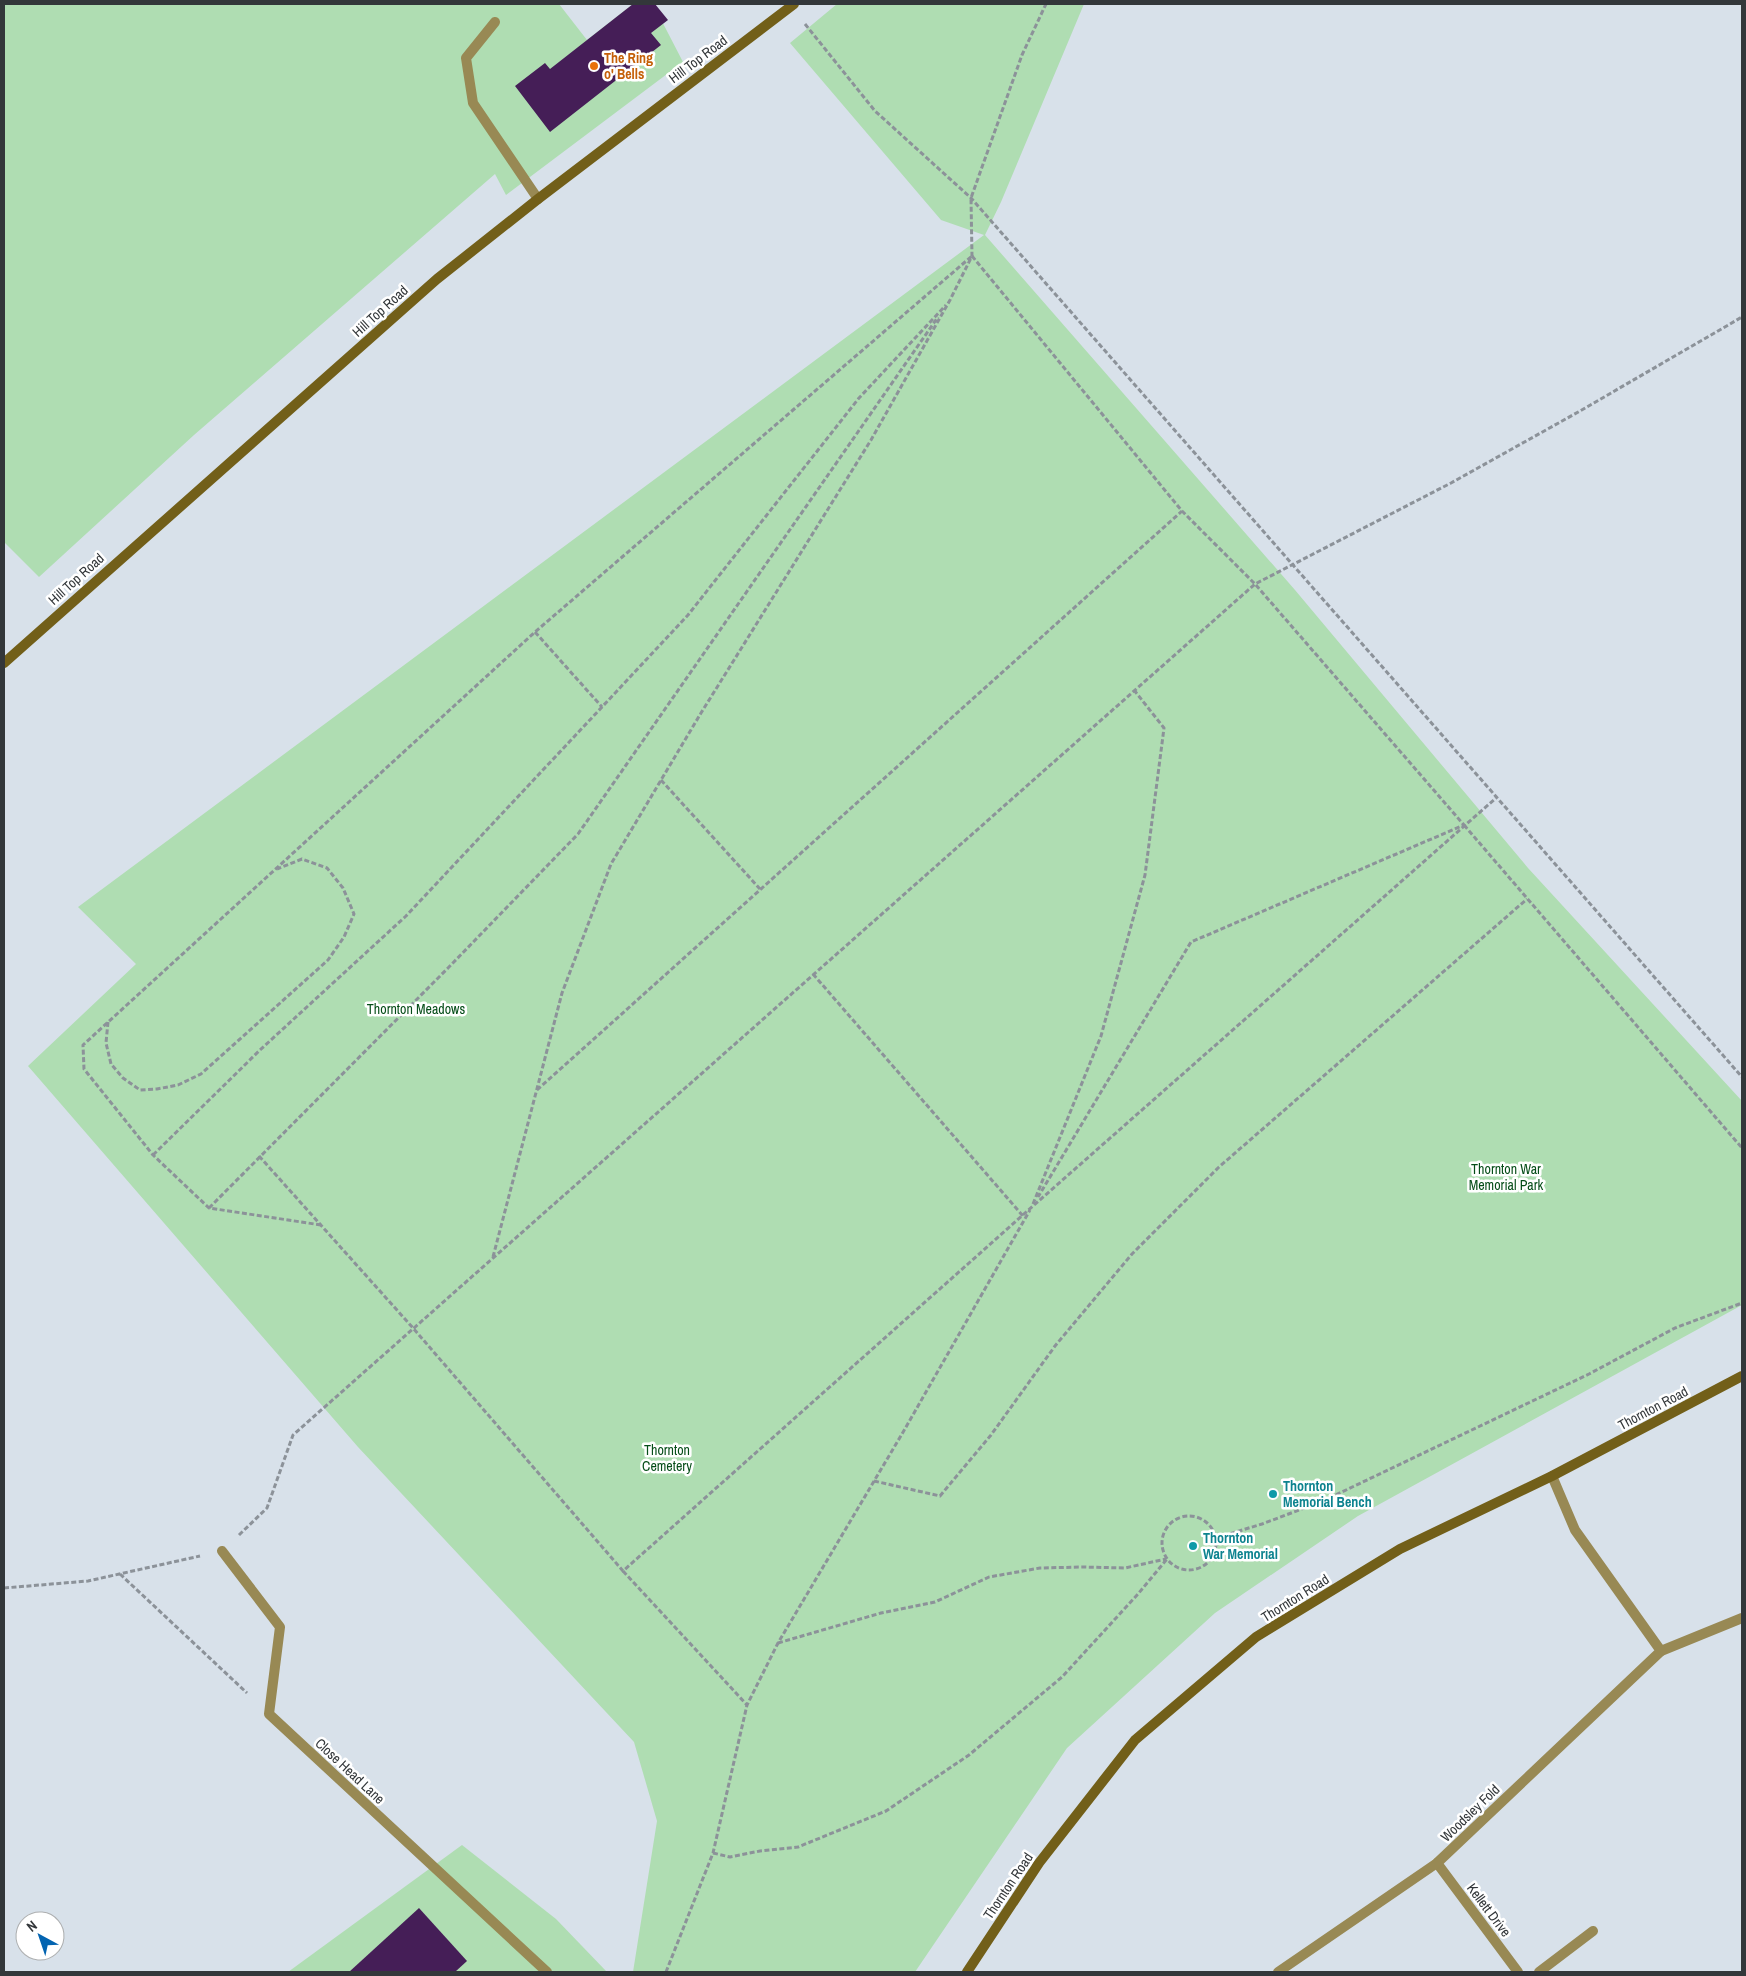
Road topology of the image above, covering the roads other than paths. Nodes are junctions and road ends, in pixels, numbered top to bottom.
1 (792, 5) edge
2 (495, 22) dead end
3 (538, 199) junction
4 (4, 663) edge
5 (1742, 1376) edge
6 (1552, 1476) junction
7 (222, 1551) road end
8 (1742, 1618) edge
9 (1661, 1650) junction
10 (1437, 1863) junction
11 (1593, 1931) dead end
12 (547, 1972) edge
13 (967, 1972) edge
14 (1278, 1972) edge
15 (1518, 1972) edge
16 (1538, 1972) edge

1 - 3 street, Hill Top Road
2 - 3 street
3 - 4 street, Hill Top Road
5 - 6 street, Thornton Road
6 - 9 street
6 - 13 street, Thornton Road
7 - 12 street, Close Head Lane
8 - 9 street, Woodsley Fold
9 - 10 street, Woodsley Fold
10 - 14 street, Woodsley Fold
10 - 15 street, Kellett Drive
11 - 16 street

